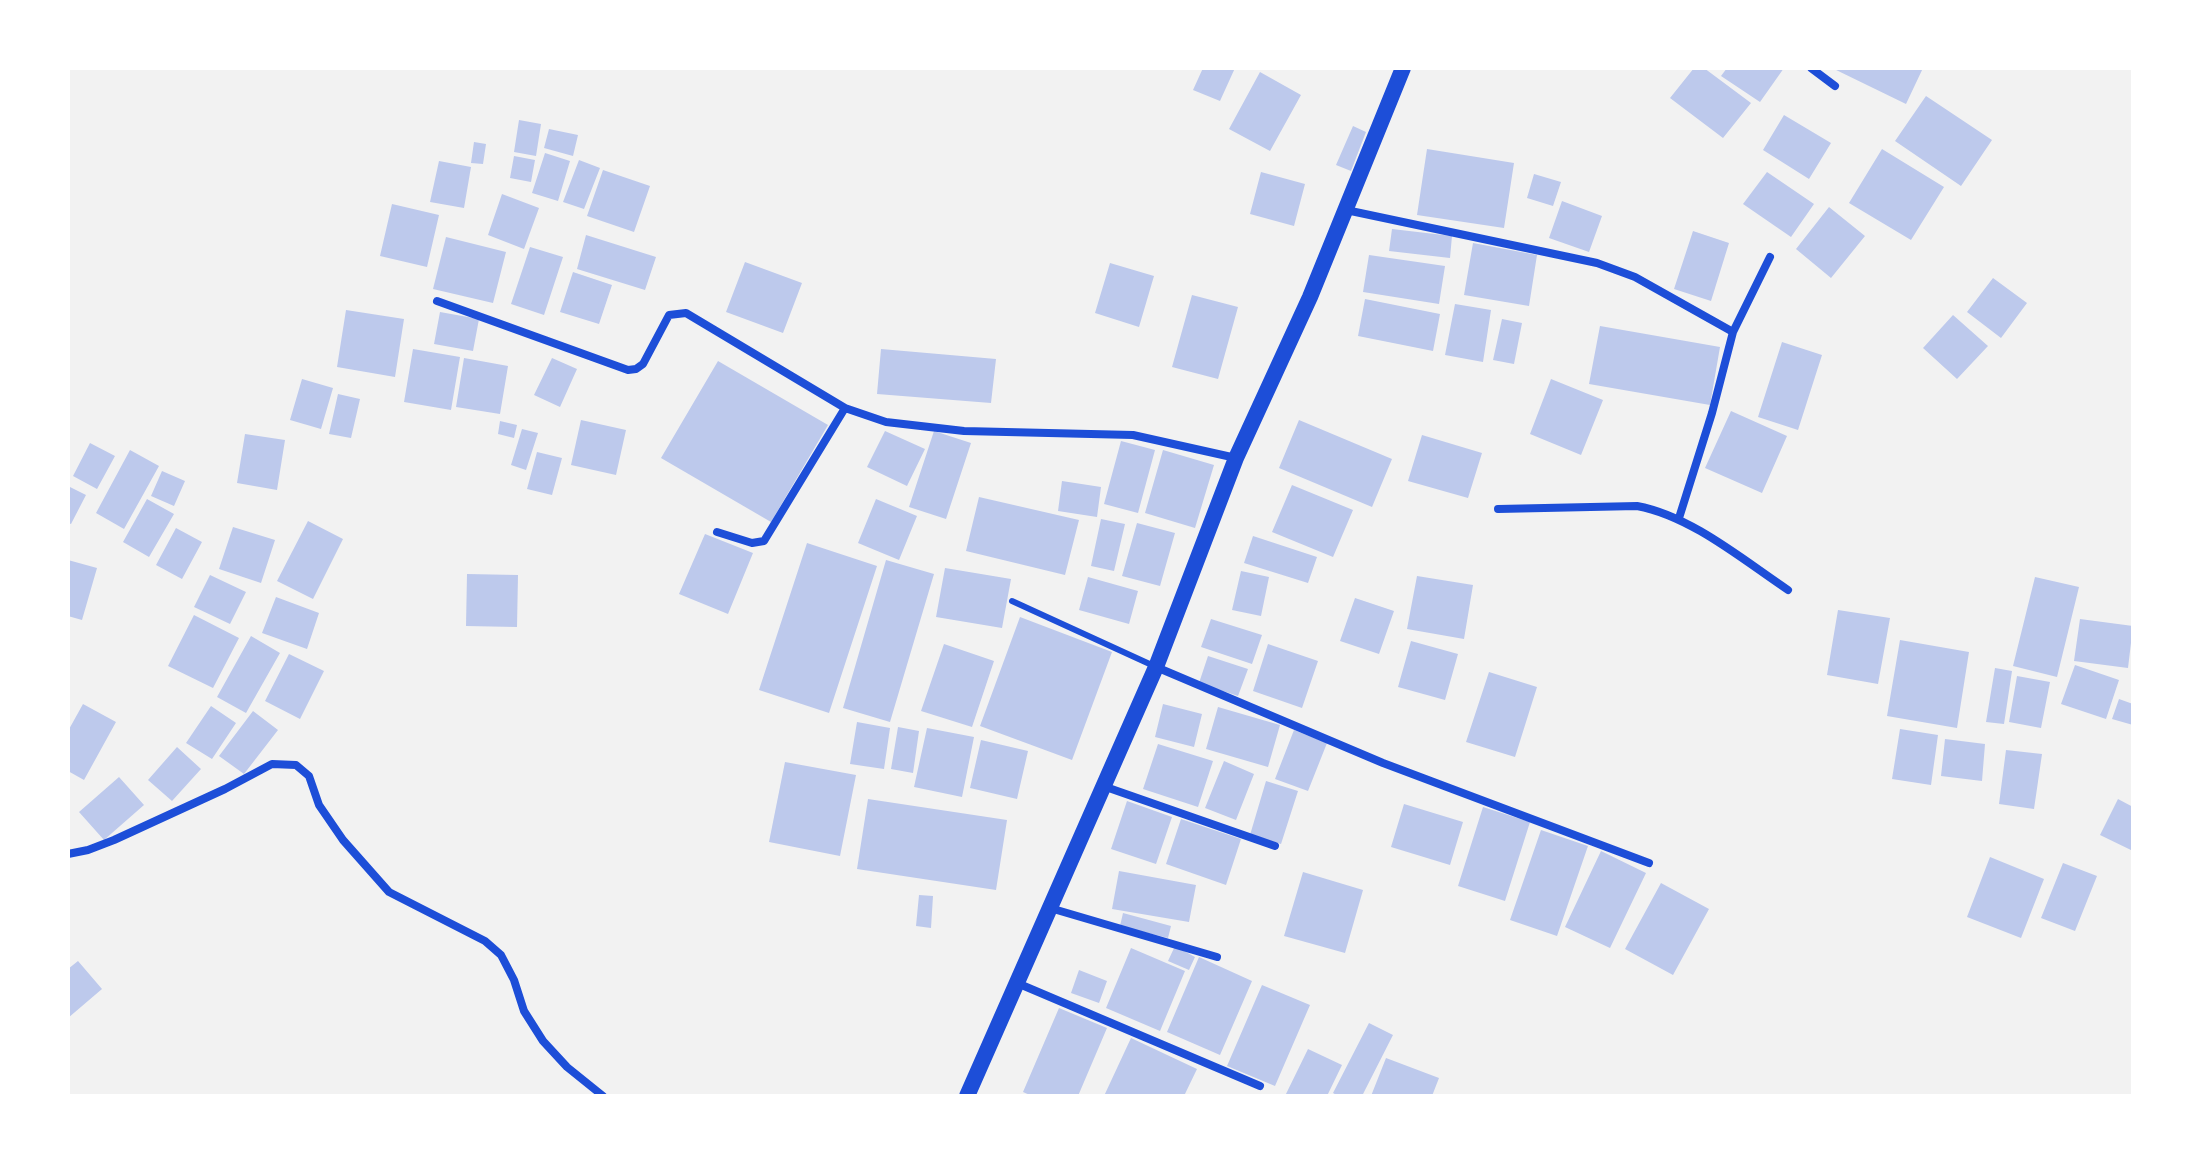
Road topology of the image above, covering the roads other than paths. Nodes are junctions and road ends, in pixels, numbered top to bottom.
1 (1403, 68) edge
2 (1811, 68) edge
3 (1835, 86) dead end
4 (1345, 210) junction
5 (1770, 257) dead end
6 (437, 301) dead end
7 (1733, 332) junction
8 (845, 408) junction
9 (1236, 458) junction
10 (1498, 509) dead end
11 (1679, 518) junction
12 (717, 532) dead end
13 (1788, 590) dead end
14 (1012, 601) dead end
15 (1156, 667) junction
16 (1103, 786) junction
17 (1275, 846) dead end
18 (68, 854) edge
19 (1649, 863) dead end
20 (1050, 908) junction
21 (1217, 957) dead end
22 (1017, 983) junction
23 (1260, 1086) dead end
24 (603, 1096) edge
25 (967, 1096) edge

1 - 4 main road
2 - 3 street
4 - 7 street
4 - 9 main road
5 - 7 street
6 - 8 street
7 - 11 street
8 - 9 street
8 - 12 street
9 - 15 main road
10 - 11 street
11 - 13 street
14 - 15 lane
15 - 16 main road
15 - 19 street
16 - 17 street
16 - 20 main road
18 - 24 street
20 - 21 street
20 - 22 main road
22 - 23 street
22 - 25 main road

